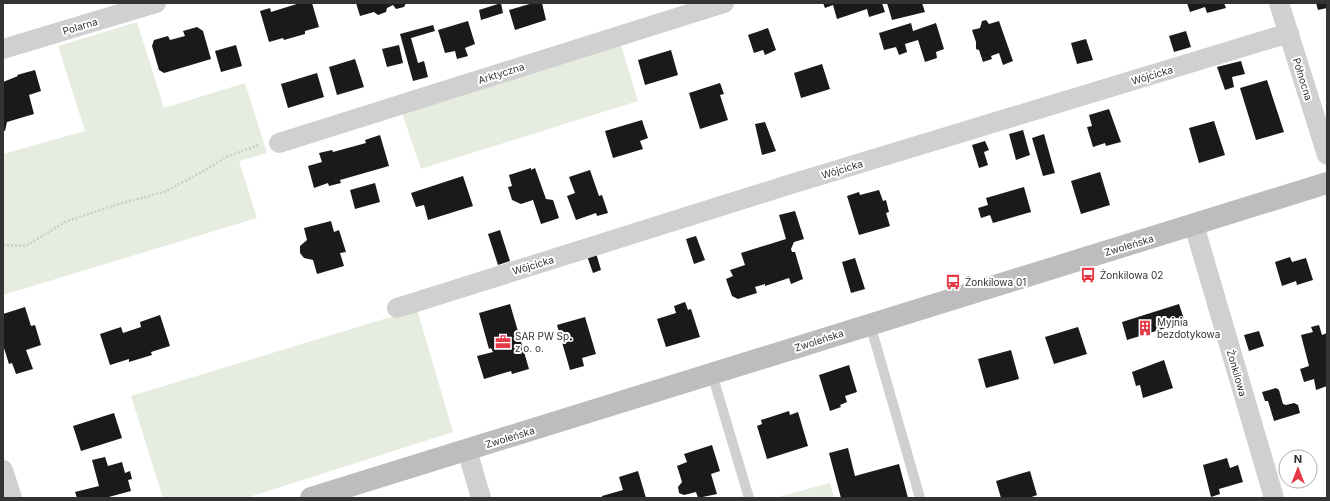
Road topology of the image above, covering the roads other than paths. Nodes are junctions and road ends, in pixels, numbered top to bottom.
1 (156, 3) edge
2 (724, 3) edge
3 (1278, 3) edge
4 (1289, 33) junction
5 (3, 49) edge
6 (279, 143) road end
7 (1327, 155) edge
8 (1327, 183) edge
9 (1194, 225) junction
10 (397, 308) dead end
11 (870, 324) junction
12 (712, 374) junction
13 (467, 450) junction
14 (3, 470) edge
15 (12, 498) edge
16 (311, 498) edge
17 (481, 498) edge
18 (749, 498) edge
19 (920, 498) edge
20 (1274, 498) edge

1 - 5 street, Polarna
2 - 6 street, Arktyczna
3 - 4 street, Północna
4 - 7 street, Północna
4 - 10 street, Wójcicka
8 - 9 street, Zwoleńska
9 - 11 street, Zwoleńska
9 - 20 street, Żonkilowa
11 - 12 street, Zwoleńska
11 - 19 lane
12 - 13 street, Zwoleńska
12 - 18 lane
13 - 16 street, Zwoleńska
13 - 17 street
14 - 15 street

